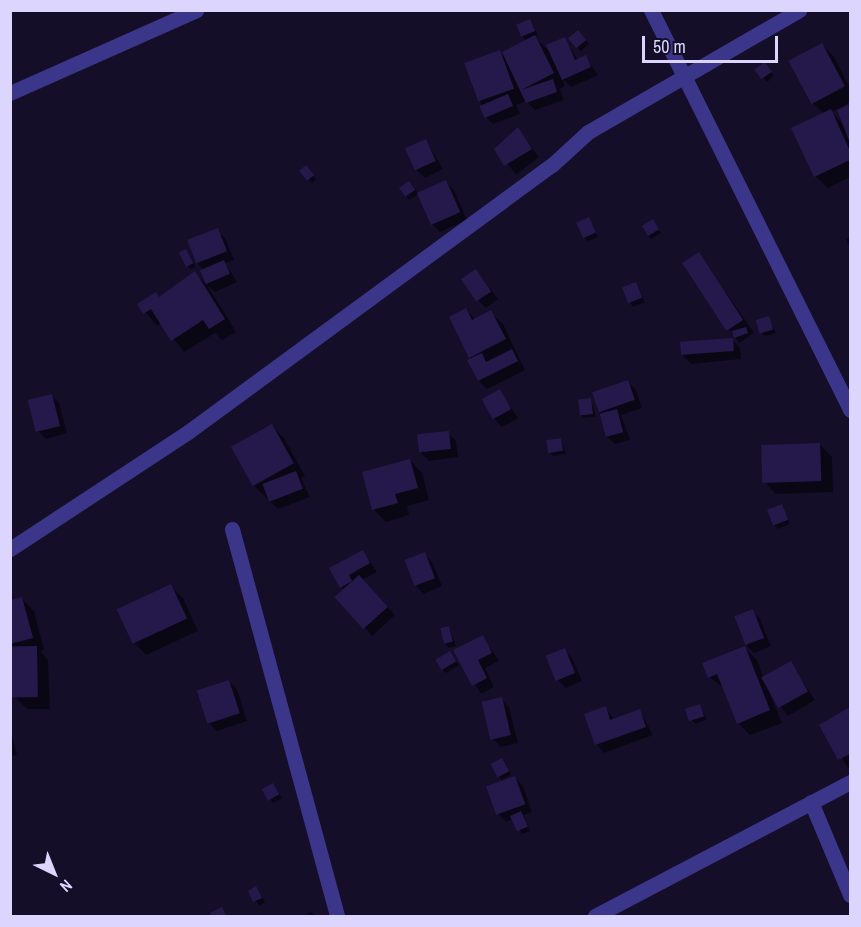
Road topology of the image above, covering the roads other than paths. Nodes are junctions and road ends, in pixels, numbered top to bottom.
1 (196, 10) edge
2 (651, 10) edge
3 (800, 10) edge
4 (682, 79) junction
5 (10, 93) edge
6 (850, 410) edge
7 (232, 529) dead end
8 (10, 549) edge
9 (850, 782) edge
10 (811, 802) junction
11 (850, 895) edge
12 (337, 916) edge
13 (595, 916) edge

1 - 5 street
2 - 4 street
3 - 4 street
4 - 6 street
4 - 8 street
7 - 12 street
9 - 10 street
10 - 11 street
10 - 13 street

